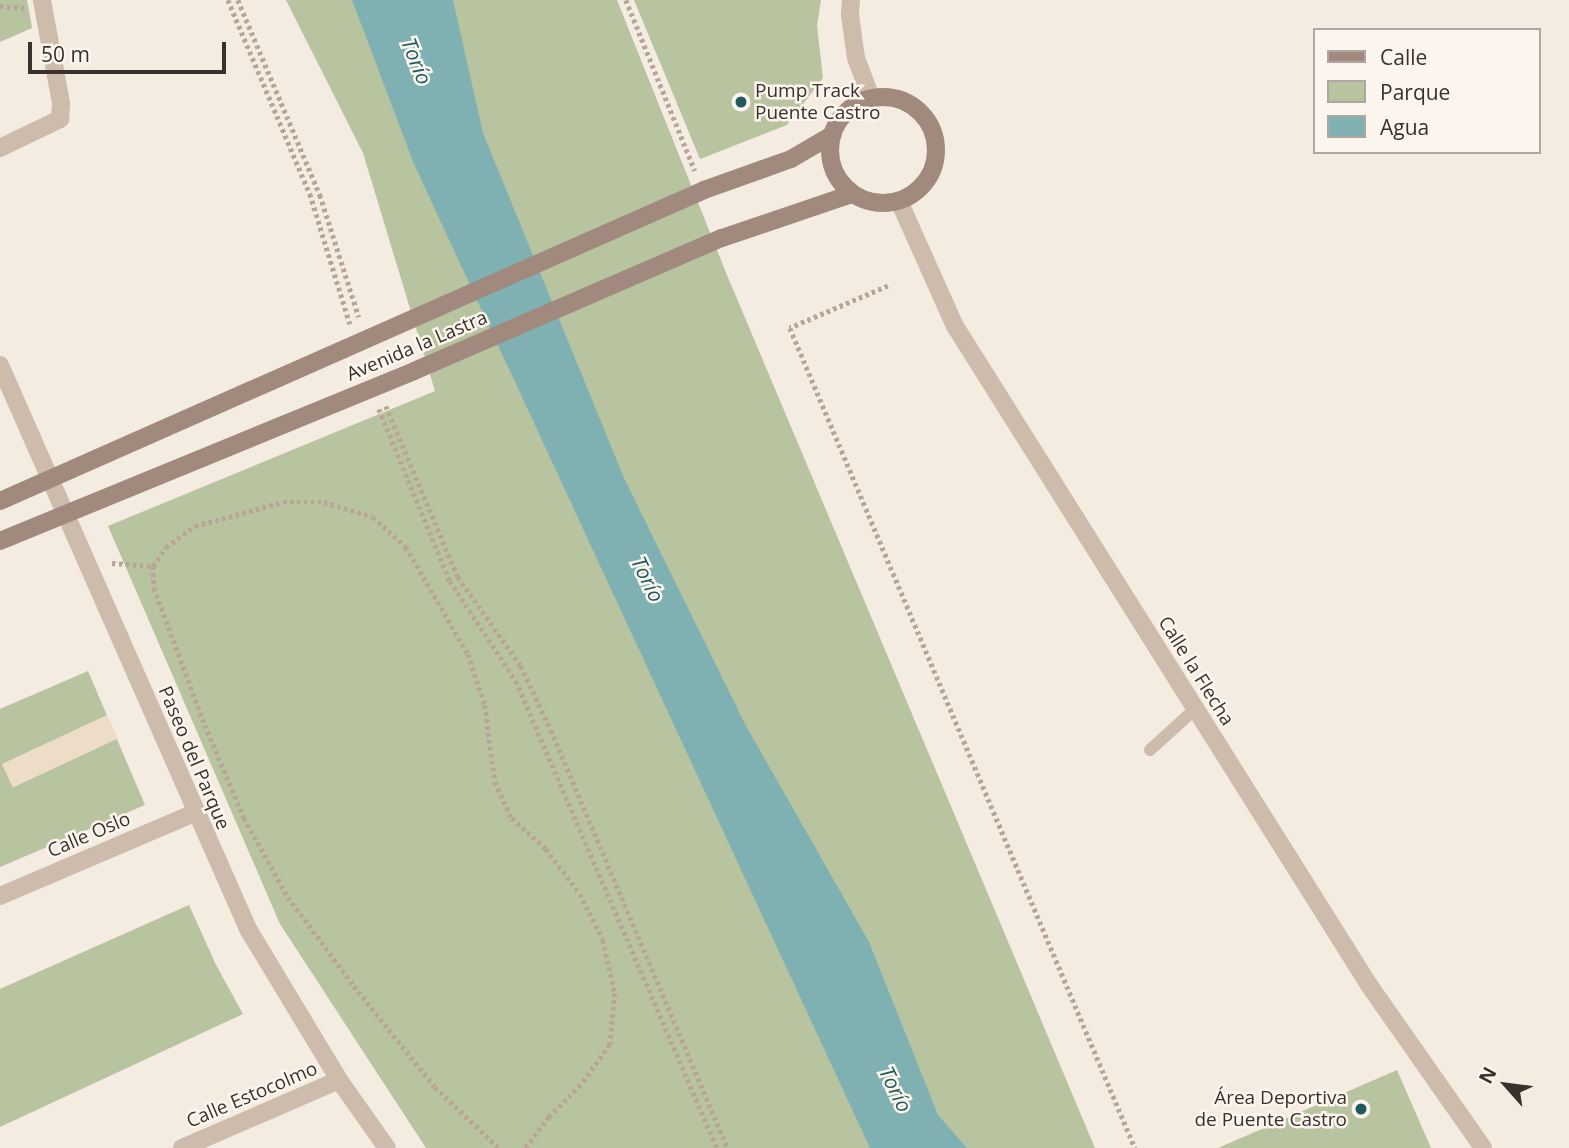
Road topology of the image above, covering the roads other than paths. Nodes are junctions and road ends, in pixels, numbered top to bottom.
1 (851, 0) edge
2 (38, 4) edge
3 (871, 98) junction
4 (832, 135) junction
5 (0, 148) edge
6 (852, 194) junction
7 (899, 201) junction
8 (0, 365) edge
9 (51, 478) junction
10 (0, 501) edge
11 (65, 513) junction
12 (0, 541) edge
13 (1195, 709) junction
14 (1150, 750) dead end
15 (195, 813) junction
16 (0, 896) edge
17 (339, 1080) junction
18 (182, 1148) edge
19 (387, 1148) edge
20 (1483, 1148) edge

1 - 3 street
2 - 5 street
3 - 4 main road
3 - 7 main road
4 - 6 main road
4 - 9 main road, Avenida la Lastra
6 - 7 main road
6 - 11 main road, Avenida la Lastra
7 - 13 street, Calle la Flecha
8 - 9 street, Paseo del Parque
9 - 10 main road, Avenida la Lastra
9 - 11 street, Paseo del Parque
11 - 12 main road, Avenida la Lastra
11 - 15 street, Paseo del Parque
13 - 14 lane
13 - 20 street, Calle la Flecha
15 - 16 street, Calle Oslo
15 - 17 street, Paseo del Parque
17 - 18 street, Calle Estocolmo
17 - 19 street, Paseo del Parque

